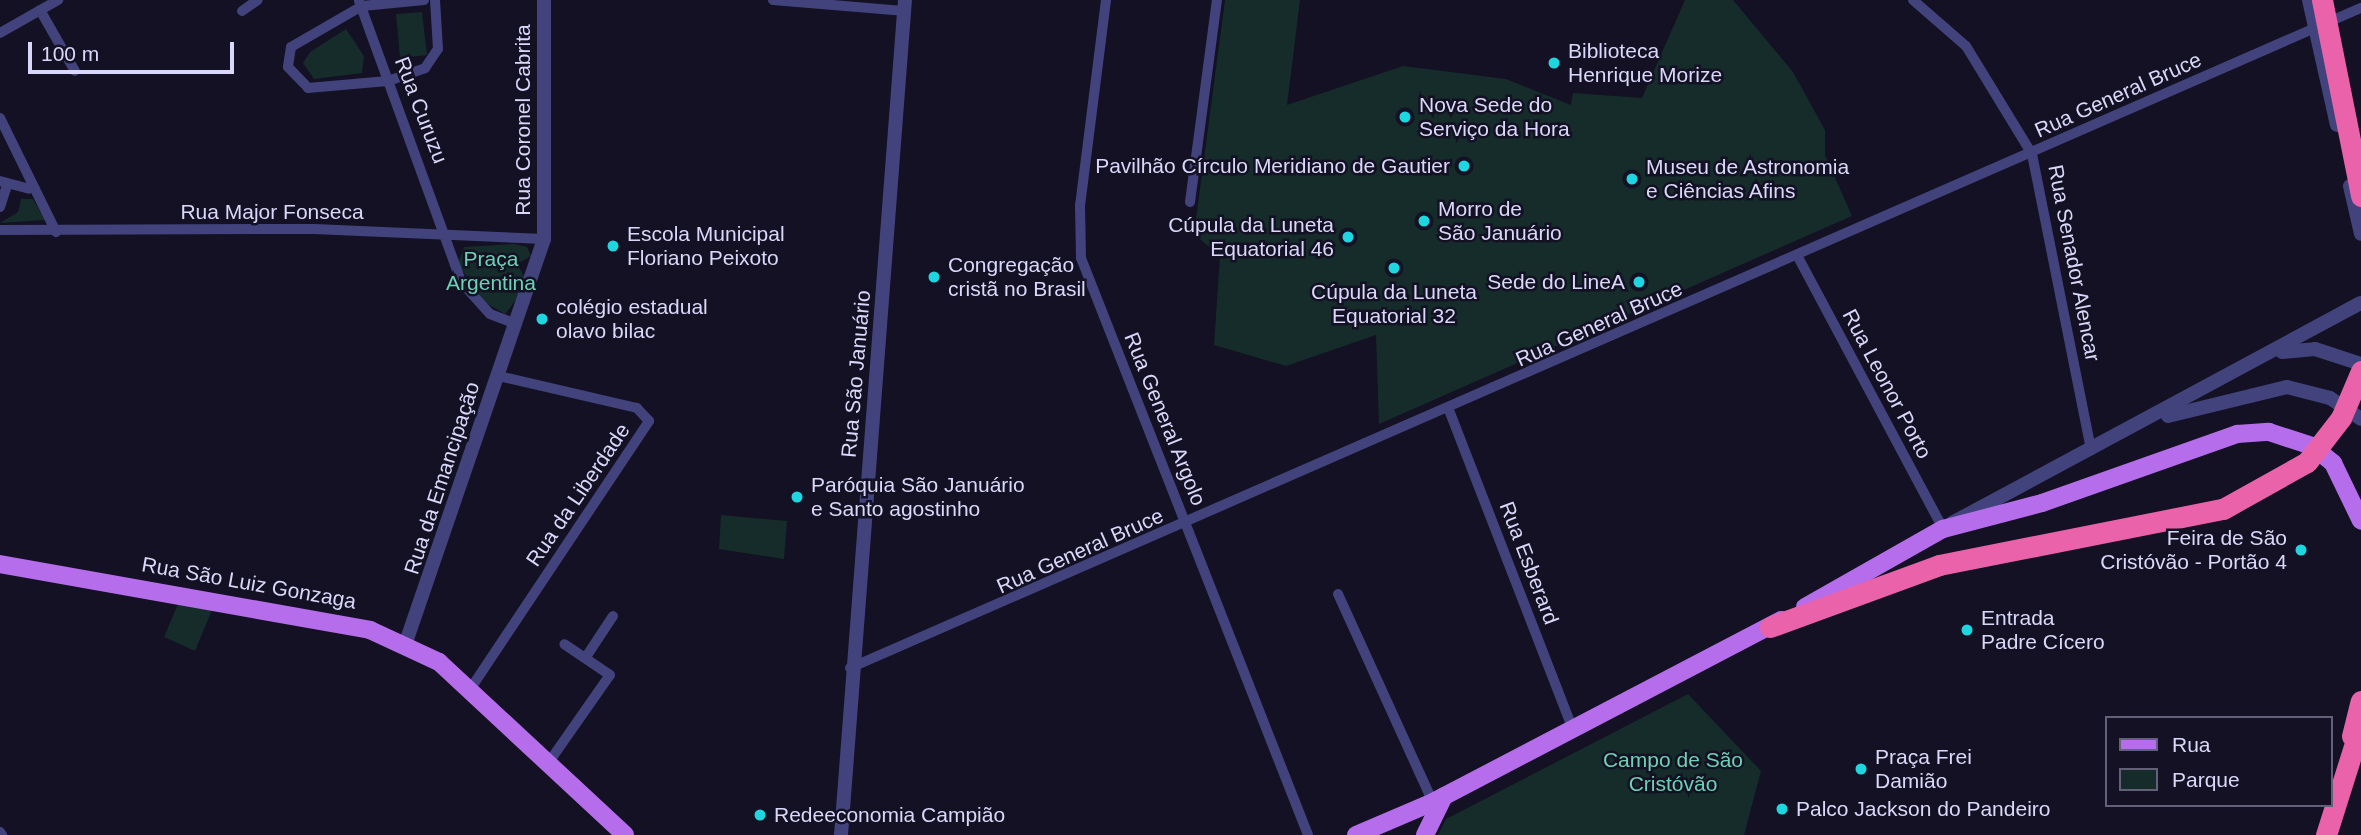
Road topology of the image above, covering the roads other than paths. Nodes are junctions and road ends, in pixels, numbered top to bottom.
1 (58, 0) edge
2 (258, 0) edge
3 (424, 0) edge
4 (435, 0) edge
5 (544, 0) edge
6 (773, 0) edge
7 (1106, 0) edge
8 (1217, 0) edge
9 (1913, 0) edge
10 (2309, 0) edge
11 (2322, 0) edge
12 (2327, 0) edge
13 (360, 3) edge
14 (904, 6) edge
15 (2361, 8) edge
16 (40, 10) junction
17 (242, 11) dead end
18 (2315, 29) junction
19 (0, 33) edge
20 (75, 71) dead end
21 (388, 81) junction
22 (0, 118) edge
23 (2032, 154) junction
24 (2361, 165) edge
25 (4, 183) edge
26 (29, 188) junction
27 (2361, 196) edge
28 (1190, 202) dead end
29 (0, 207) edge
30 (0, 230) edge
31 (56, 232) junction
32 (449, 234) junction
33 (2361, 234) edge
34 (544, 239) junction
35 (1798, 257) junction
36 (2361, 303) edge
37 (513, 323) junction
38 (2278, 352) junction
39 (2361, 364) edge
40 (2361, 371) edge
41 (498, 376) junction
42 (1449, 410) junction
43 (2361, 419) edge
44 (2144, 422) junction
45 (2091, 450) junction
46 (2361, 521) edge
47 (1186, 526) junction
48 (1943, 528) junction
49 (0, 565) edge
50 (1338, 594) dead end
51 (613, 616) dead end
52 (1770, 627) junction
53 (564, 644) dead end
54 (405, 645) junction
55 (586, 657) junction
56 (850, 668) junction
57 (471, 688) junction
58 (2361, 701) edge
59 (2361, 724) edge
60 (1573, 730) junction
61 (549, 762) junction
62 (2333, 797) edge
63 (1439, 799) junction
64 (2330, 807) edge
65 (625, 835) edge
66 (841, 835) edge
67 (1308, 835) edge
68 (1356, 835) edge
69 (1425, 835) edge
70 (2320, 835) edge
71 (2326, 835) edge

1 - 16 street
2 - 17 street
3 - 13 street
4 - 21 street
5 - 34 street, Rua Coronel Cabrita
6 - 14 street
7 - 47 street, Rua General Argolo
8 - 28 street
9 - 23 street, Rua Senador Alencar
10 - 18 street
11 - 27 highway, bridge
12 - 24 highway, bridge
13 - 21 street, Rua Curuzu
13 - 21 street
14 - 56 street, Rua São Januário
15 - 18 street, Rua General Bruce
16 - 19 street
16 - 20 street
18 - 23 street, Rua General Bruce
18 - 33 street
21 - 32 street, Rua Curuzu
22 - 26 street
23 - 35 street, Rua General Bruce
23 - 45 street, Rua Senador Alencar
25 - 26 street
25 - 29 street
26 - 31 street
30 - 31 street, Rua Major Fonseca
31 - 32 street, Rua Major Fonseca
32 - 34 street, Rua Major Fonseca
32 - 37 street
34 - 37 street
35 - 42 street, Rua General Bruce
35 - 48 street, Rua Leonor Porto
36 - 38 street
37 - 41 street, Rua da Emancipação
38 - 39 street
38 - 44 street
40 - 52 highway, bridge
41 - 54 street, Rua da Emancipação
41 - 57 street, Rua da Liberdade
42 - 47 street, Rua General Bruce
42 - 60 street, Rua Esberard
43 - 44 street
44 - 45 street
45 - 48 street
46 - 48 main road
47 - 56 street, Rua General Bruce
47 - 67 street, Rua General Argolo
48 - 52 main road
49 - 54 main road, Rua São Luiz Gonzaga
50 - 63 street
51 - 55 street
52 - 60 main road
53 - 55 street
54 - 57 main road, Rua São Luiz Gonzaga
55 - 61 street
56 - 66 street, Rua São Januário
57 - 61 main road, Rua São Luiz Gonzaga
58 - 62 highway
59 - 71 highway
60 - 63 main road
61 - 65 main road, Rua São Luiz Gonzaga
63 - 68 main road
63 - 69 main road
64 - 70 highway

